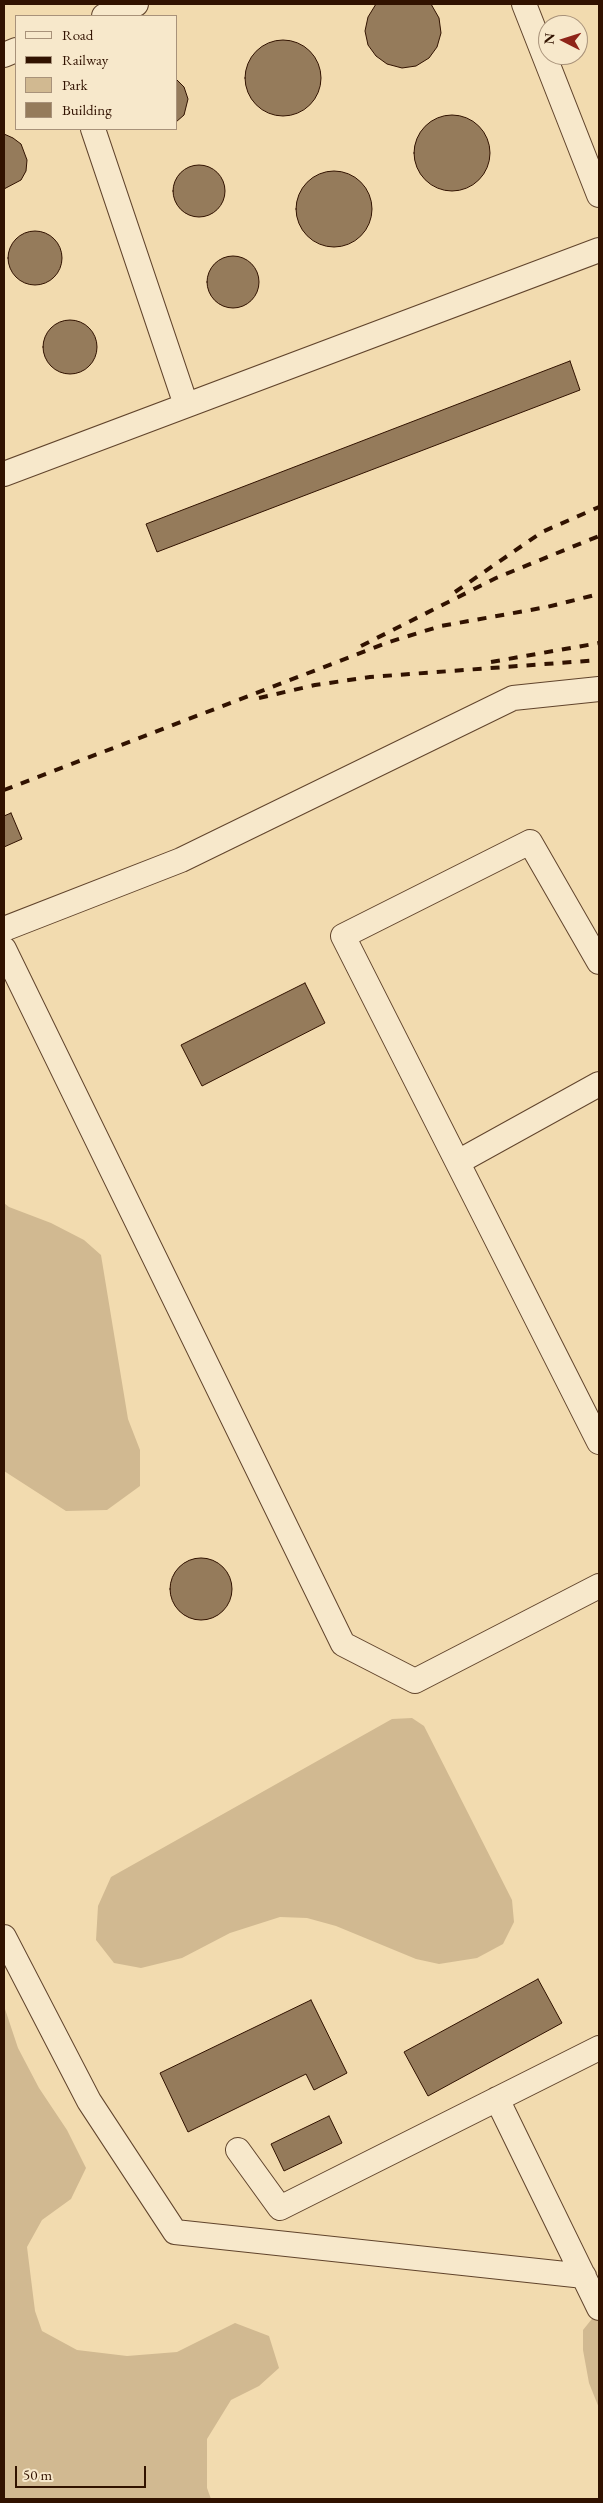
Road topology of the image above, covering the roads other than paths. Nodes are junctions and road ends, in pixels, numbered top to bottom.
1 (136, 4) edge
2 (524, 4) edge
3 (107, 15) edge
4 (93, 130) edge
5 (599, 195) edge
6 (599, 250) edge
7 (186, 405) junction
8 (4, 474) edge
9 (599, 689) edge
10 (4, 929) edge
11 (4, 949) edge
12 (599, 962) edge
13 (599, 1084) edge
14 (458, 1162) junction
15 (599, 1442) edge
16 (599, 1586) edge
17 (4, 1937) edge
18 (599, 2048) edge
19 (497, 2099) junction
20 (238, 2150) dead end
21 (584, 2276) junction
22 (599, 2308) edge

1 - 3 lane
2 - 5 lane
4 - 7 lane
6 - 7 lane
7 - 8 lane
9 - 10 lane
11 - 16 lane
12 - 14 lane
13 - 14 lane
14 - 15 lane
17 - 21 lane
18 - 19 lane
19 - 20 lane
19 - 21 lane
21 - 22 lane

